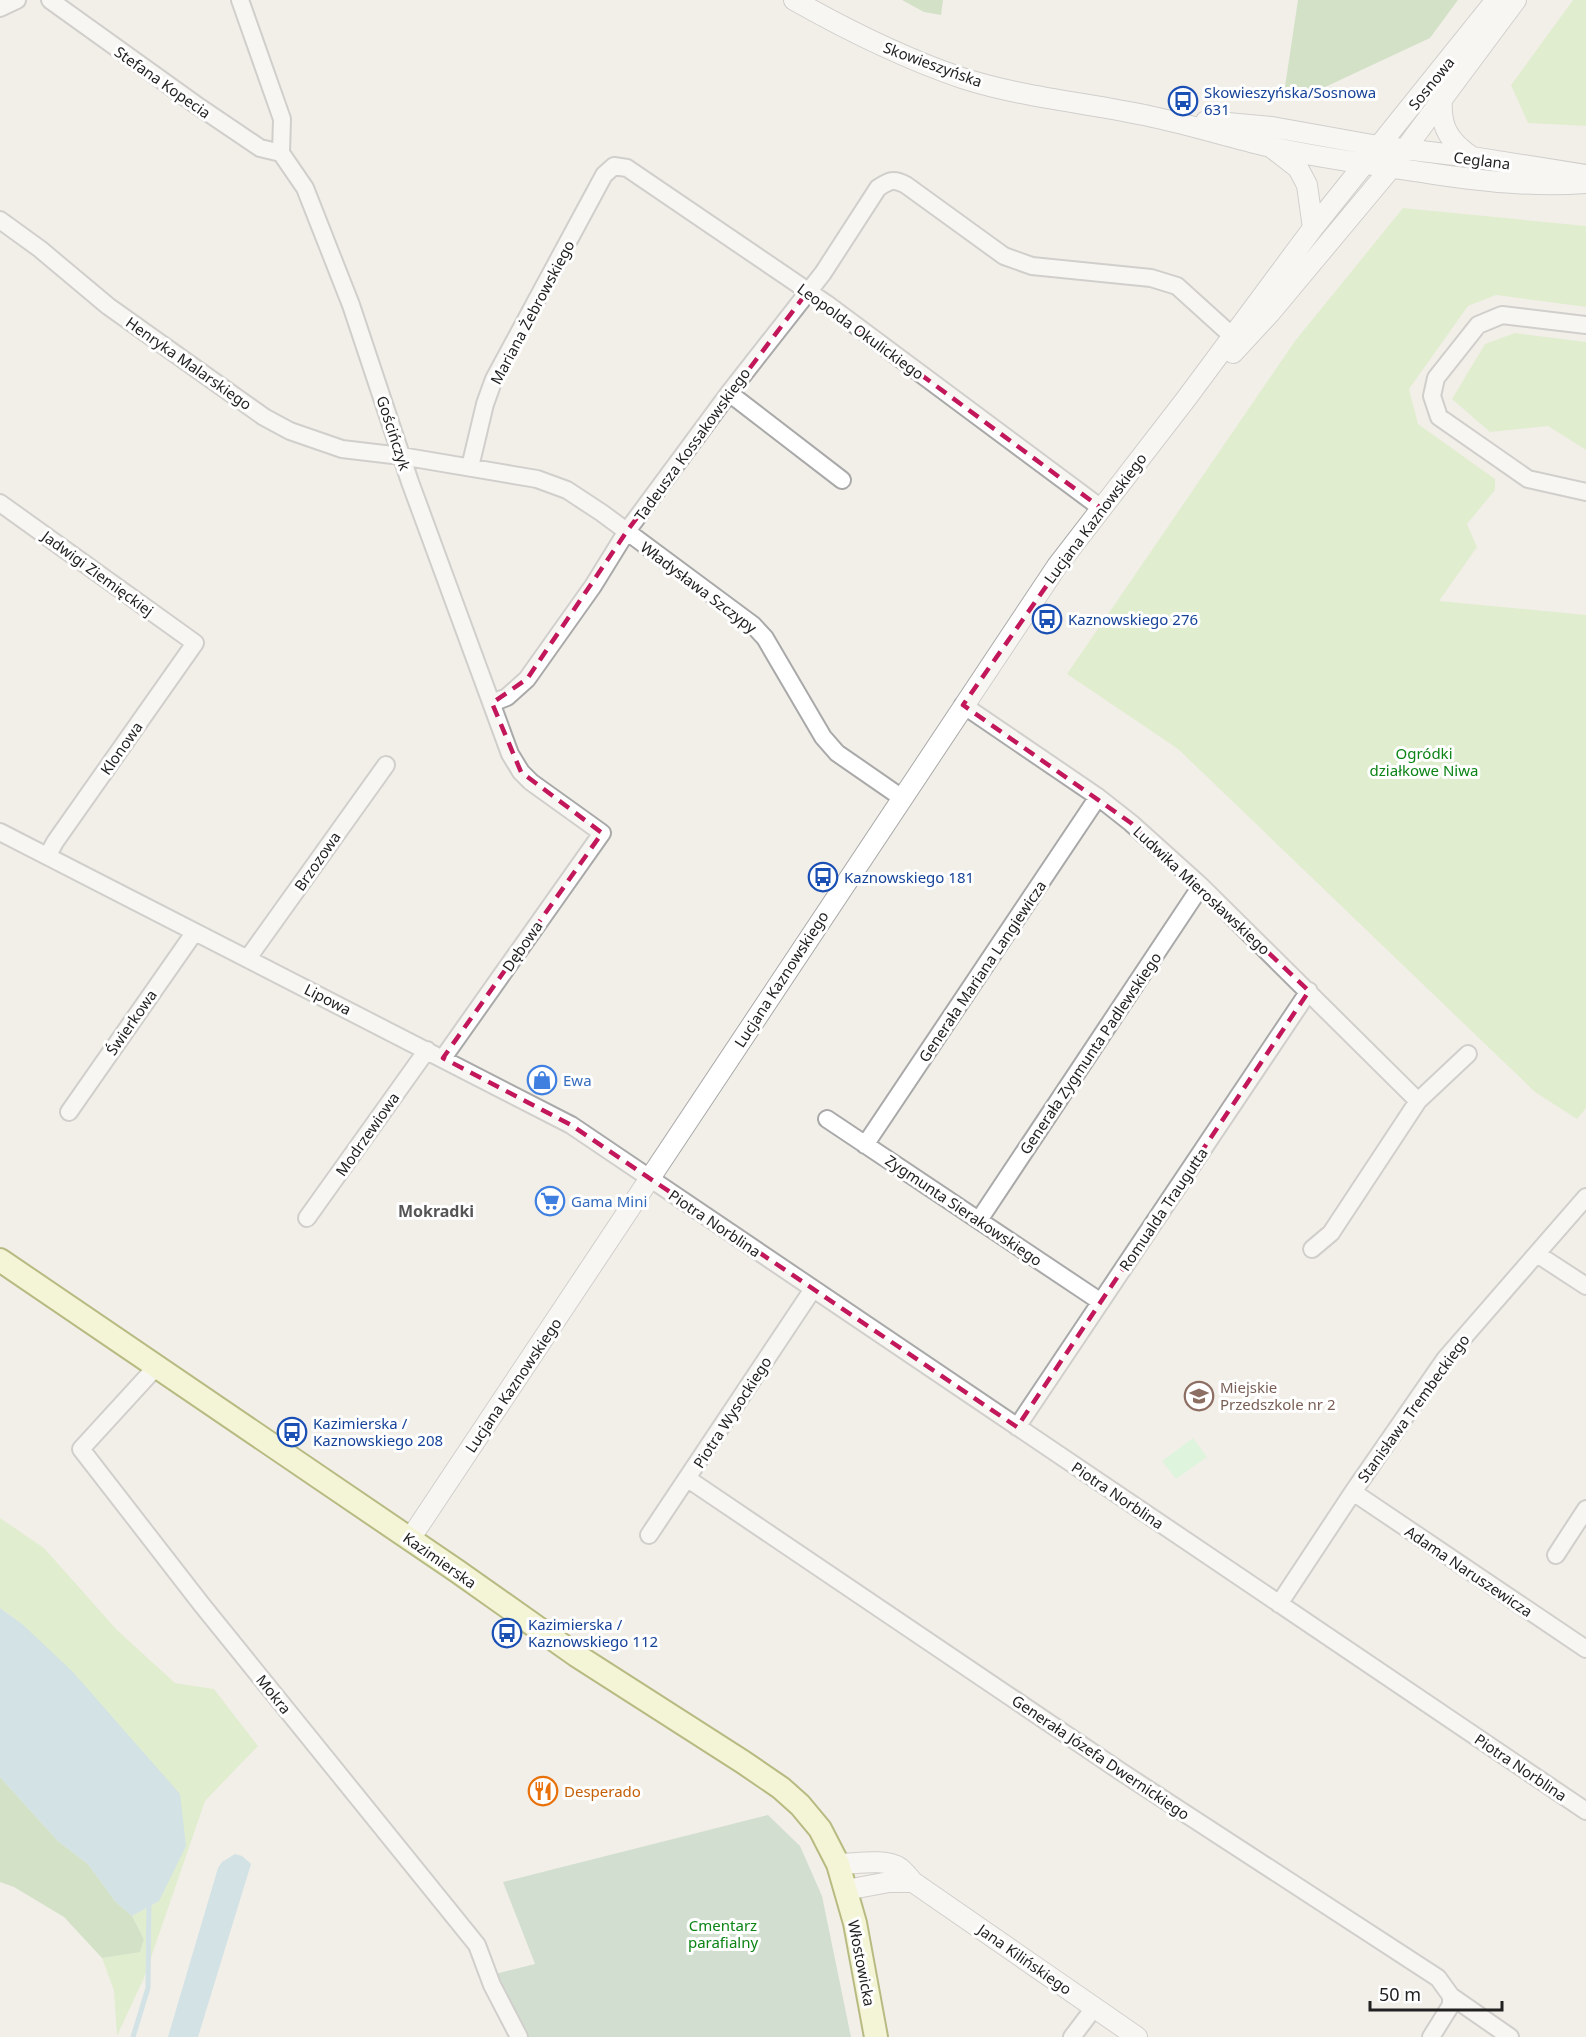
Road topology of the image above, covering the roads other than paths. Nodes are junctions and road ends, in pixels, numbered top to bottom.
1 (17, 0) edge
2 (50, 0) edge
3 (240, 0) edge
4 (794, 0) edge
5 (1496, 0) edge
6 (1516, 0) edge
7 (0, 8) edge
8 (1442, 100) junction
9 (1152, 117) junction
10 (1269, 146) junction
11 (1378, 146) junction
12 (1405, 149) junction
13 (281, 153) junction
14 (1472, 157) junction
15 (1364, 164) junction
16 (614, 166) joint
17 (1391, 168) junction
18 (1586, 175) edge
19 (1586, 183) edge
20 (0, 220) edge
21 (1312, 228) junction
22 (808, 291) junction
23 (1586, 325) edge
24 (1237, 340) junction
25 (729, 393) junction
26 (401, 456) junction
27 (470, 467) junction
28 (842, 480) dead end
29 (1586, 492) edge
30 (0, 503) edge
31 (1101, 508) junction
32 (627, 531) junction
33 (195, 643) joint
34 (492, 703) junction
35 (963, 705) junction
36 (386, 765) dead end
37 (1098, 797) junction
38 (902, 798) junction
39 (0, 832) edge
40 (602, 833) joint
41 (48, 855) junction
42 (1201, 886) junction
43 (194, 933) junction
44 (248, 958) junction
45 (1309, 992) junction
46 (427, 1050) junction
47 (1468, 1054) dead end
48 (443, 1058) junction
49 (1418, 1101) junction
50 (69, 1112) dead end
51 (827, 1119) dead end
52 (865, 1145) junction
53 (650, 1178) junction
54 (1586, 1197) edge
55 (307, 1218) dead end
56 (980, 1220) junction
57 (1312, 1249) dead end
58 (1537, 1254) junction
59 (0, 1260) edge
60 (1586, 1286) edge
61 (813, 1289) junction
62 (1101, 1302) junction
63 (157, 1366) junction
64 (1017, 1427) junction
65 (688, 1479) junction
66 (1353, 1492) junction
67 (1586, 1509) edge
68 (649, 1535) dead end
69 (410, 1539) junction
70 (1556, 1556) dead end
71 (1279, 1604) junction
72 (1586, 1649) edge
73 (1586, 1811) edge
74 (838, 1864) junction
75 (913, 1882) junction
76 (846, 1890) junction
77 (1451, 1996) junction
78 (1094, 2008) junction
79 (519, 2037) edge
80 (876, 2037) edge
81 (1072, 2037) edge
82 (1137, 2037) edge
83 (1431, 2037) edge
84 (1510, 2037) edge

1 - 7 street
2 - 13 street, Stefana Kopecia
3 - 13 street
4 - 9 street, Skowieszyńska
5 - 11 street, Sosnowa
6 - 8 street, Sosnowa
8 - 12 street, Sosnowa
8 - 14 street
9 - 10 street, Skowieszyńska
9 - 11 street, Skowieszyńska
10 - 15 street, Skowieszyńska
10 - 21 street
11 - 12 street, Ceglana
11 - 15 street, Sosnowa
12 - 14 street, Ceglana
12 - 17 street, Sosnowa
13 - 26 street, Gościńczyk
14 - 18 street, Ceglana
15 - 17 street, Skowieszyńska
15 - 21 street, Lucjana Kaznowskiego
16 - 22 street, Leopolda Okulickiego
16 - 27 street, Mariana Żebrowskiego
17 - 19 street, Ceglana
17 - 24 street, Lucjana Kaznowskiego
20 - 26 street, Henryka Malarskiego
21 - 24 street, Lucjana Kaznowskiego
22 - 24 street, Tadeusza Kossakowskiego
22 - 25 street, Tadeusza Kossakowskiego
22 - 31 street, Leopolda Okulickiego
23 - 29 street
24 - 31 street, Lucjana Kaznowskiego
25 - 28 street
25 - 32 street, Tadeusza Kossakowskiego
26 - 27 street, Władysława Szczypy
26 - 34 street, Gościńczyk
27 - 32 street, Władysława Szczypy
30 - 33 street, Jadwigi Ziemięckiej
31 - 35 street, Lucjana Kaznowskiego
32 - 34 street, Tadeusza Kossakowskiego
32 - 38 street, Władysława Szczypy
33 - 41 street, Klonowa
34 - 40 street, Gościńczyk
35 - 37 street, Ludwika Mierosławskiego
35 - 38 street, Lucjana Kaznowskiego
36 - 44 street, Brzozowa
37 - 42 street, Ludwika Mierosławskiego
37 - 52 street, Generała Mariana Langiewicza
38 - 53 street, Lucjana Kaznowskiego
39 - 41 street, Lipowa
40 - 48 street, Dębowa
41 - 43 street, Lipowa
42 - 45 street, Ludwika Mierosławskiego
42 - 56 street, Generała Zygmunta Padlewskiego
43 - 44 street, Lipowa
43 - 50 street, Świerkowa
44 - 46 street, Lipowa
45 - 49 street, Ludwika Mierosławskiego
45 - 62 street, Romualda Traugutta
46 - 48 street, Lipowa
46 - 55 street, Modrzewiowa
47 - 49 street
48 - 53 street, Lipowa
49 - 57 street
51 - 52 street, Zygmunta Sierakowskiego
52 - 56 street, Zygmunta Sierakowskiego
53 - 61 street, Piotra Norblina
53 - 69 street, Lucjana Kaznowskiego
54 - 58 street, Stanisława Trembeckiego
56 - 62 street, Zygmunta Sierakowskiego
58 - 60 street
58 - 66 street, Stanisława Trembeckiego
59 - 63 main road, Kazimierska
61 - 64 street, Piotra Norblina
61 - 65 street, Piotra Wysockiego
62 - 64 street, Romualda Traugutta
63 - 69 main road, Kazimierska
63 - 79 street, Mokra
64 - 71 street, Piotra Norblina
65 - 68 street, Piotra Wysockiego
65 - 77 street, Generała Józefa Dwernickiego
66 - 71 street, Stanisława Trembeckiego
66 - 72 street, Adama Naruszewicza
67 - 70 street
69 - 74 main road, Kazimierska
71 - 73 street, Piotra Norblina
74 - 75 street, Jana Kilińskiego
74 - 76 main road, Kazimierska
75 - 76 street
75 - 78 street, Jana Kilińskiego
76 - 80 main road, Włostowicka
77 - 83 street
77 - 84 street, Generała Józefa Dwernickiego
78 - 81 street
78 - 82 street, Jana Kilińskiego

